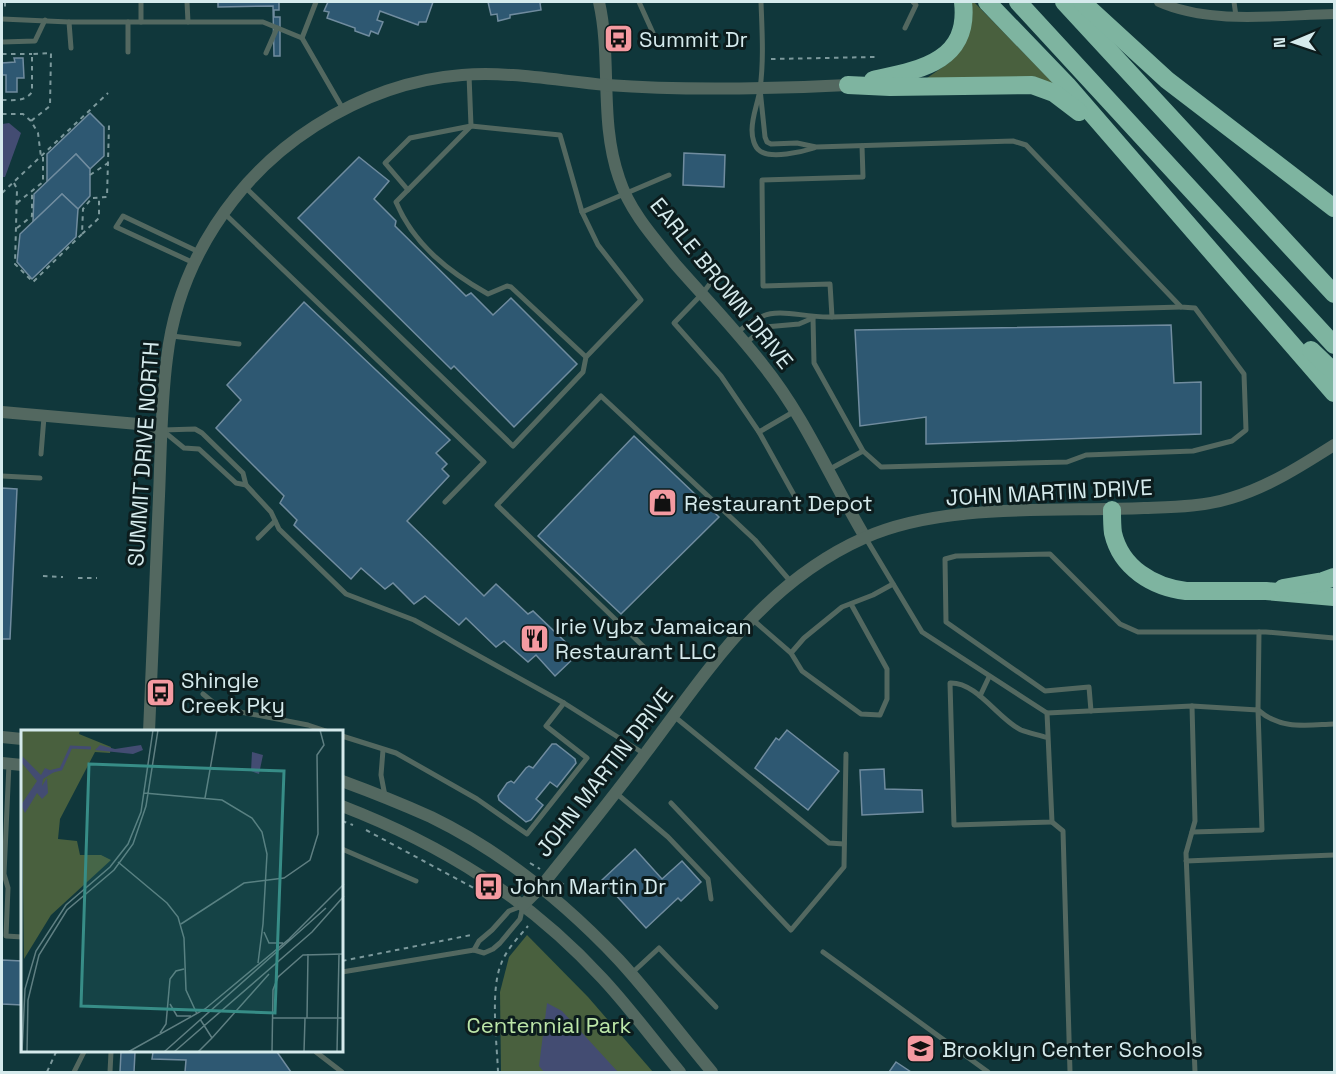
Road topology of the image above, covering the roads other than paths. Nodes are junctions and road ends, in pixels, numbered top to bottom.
1 (141, 2) edge
2 (188, 2) edge
3 (316, 2) edge
4 (599, 2) edge
5 (639, 2) edge
6 (761, 2) edge
7 (913, 2) edge
8 (963, 2) edge
9 (987, 2) edge
10 (1018, 2) edge
11 (1064, 2) edge
12 (1082, 2) edge
13 (1159, 2) edge
14 (1234, 2) edge
15 (1335, 14) edge
16 (1236, 16) junction
17 (2, 19) edge
18 (45, 20) junction
19 (69, 22) junction
20 (128, 22) junction
21 (141, 22) junction
22 (188, 22) junction
23 (277, 28) junction
24 (905, 28) dead end
25 (652, 33) dead end
26 (302, 38) junction
27 (2, 42) edge
28 (70, 48) dead end
29 (128, 52) dead end
30 (266, 54) dead end
31 (469, 75) junction
32 (608, 85) junction
33 (848, 85) junction
34 (760, 89) junction
35 (344, 110) junction
36 (471, 126) junction
37 (1115, 141) junction
38 (862, 146) junction
39 (816, 147) junction
40 (669, 175) dead end
41 (245, 186) junction
42 (408, 190) junction
43 (626, 195) junction
44 (1335, 208) edge
45 (582, 212) junction
46 (224, 213) junction
47 (196, 257) junction
48 (713, 261) dead end
49 (702, 294) junction
50 (1335, 294) edge
51 (1181, 306) junction
52 (832, 317) junction
53 (813, 318) junction
54 (736, 334) junction
55 (170, 336) junction
56 (745, 344) junction
57 (239, 345) dead end
58 (1335, 345) edge
59 (586, 357) junction
60 (1334, 387) edge
61 (795, 411) junction
62 (2, 412) edge
63 (44, 417) junction
64 (162, 430) junction
65 (759, 432) junction
66 (1335, 445) edge
67 (862, 450) junction
68 (40, 454) dead end
69 (828, 470) junction
70 (2, 476) edge
71 (40, 478) dead end
72 (246, 485) junction
73 (794, 495) dead end
74 (445, 502) dead end
75 (1112, 510) junction
76 (275, 521) junction
77 (865, 537) junction
78 (258, 538) dead end
79 (1335, 577) edge
80 (791, 582) junction
81 (893, 584) junction
82 (1266, 591) junction
83 (1335, 597) edge
84 (851, 604) junction
85 (751, 618) junction
86 (1259, 632) junction
87 (1335, 638) edge
88 (646, 649) dead end
89 (791, 653) junction
90 (989, 677) junction
91 (202, 694) dead end
92 (980, 696) junction
93 (564, 703) junction
94 (1192, 706) junction
95 (1258, 710) junction
96 (1091, 711) junction
97 (1047, 713) junction
98 (673, 716) junction
99 (1335, 724) edge
100 (149, 730) edge
101 (323, 730) edge
102 (2, 737) edge
103 (344, 737) edge
104 (1048, 738) junction
105 (21, 739) edge
106 (383, 750) junction
107 (645, 754) junction
108 (846, 754) dead end
109 (5, 763) edge
110 (21, 765) edge
111 (344, 782) edge
112 (615, 792) junction
113 (386, 798) junction
114 (671, 803) dead end
115 (344, 807) edge
116 (1052, 822) junction
117 (1192, 832) junction
118 (844, 844) junction
119 (344, 850) edge
120 (1335, 855) edge
121 (1186, 861) junction
122 (416, 881) dead end
123 (540, 888) junction
124 (711, 898) dead end
125 (524, 905) junction
126 (21, 937) edge
127 (474, 950) junction
128 (823, 952) dead end
129 (344, 972) edge
130 (631, 974) junction
131 (716, 1007) dead end
132 (84, 1053) edge
133 (111, 1053) edge
134 (317, 1053) edge
135 (340, 1070) edge
136 (74, 1072) edge
137 (110, 1072) edge
138 (680, 1072) edge
139 (712, 1072) edge
140 (988, 1072) edge
141 (1070, 1072) edge
142 (1195, 1072) edge

1 - 21 lane
2 - 22 lane
3 - 26 lane
4 - 32 street, EARLE BROWN DRIVE
5 - 25 lane
6 - 34 lane
7 - 24 lane
8 - 33 highway
9 - 37 highway
10 - 58 highway
11 - 50 highway
12 - 44 highway
13 - 16 street
14 - 16 lane
15 - 16 street
17 - 18 lane
18 - 19 lane
18 - 27 lane
19 - 20 lane
19 - 28 lane
20 - 21 lane
20 - 29 lane
21 - 22 lane
22 - 23 lane
23 - 26 lane
23 - 30 lane
26 - 35 lane
31 - 32 street, SUMMIT DRIVE NORTH
31 - 35 street, SUMMIT DRIVE NORTH
31 - 36 lane
32 - 34 street, SUMMIT DRIVE NORTH
32 - 43 street, EARLE BROWN DRIVE
33 - 34 street, SUMMIT DRIVE NORTH
33 - 37 highway
34 - 39 lane
34 - 39 lane
35 - 41 street, SUMMIT DRIVE NORTH
36 - 42 lane
36 - 42 lane
36 - 45 lane
37 - 60 highway
38 - 39 lane
38 - 51 lane
38 - 52 lane
40 - 43 lane
41 - 46 street, SUMMIT DRIVE NORTH
41 - 59 lane
42 - 59 lane
43 - 45 lane
43 - 49 street, EARLE BROWN DRIVE
45 - 59 lane
46 - 47 street, SUMMIT DRIVE NORTH
46 - 74 lane
47 - 47 lane
47 - 55 street, SUMMIT DRIVE NORTH
48 - 49 lane
49 - 54 street, EARLE BROWN DRIVE
49 - 65 lane
51 - 52 lane
51 - 67 lane
52 - 53 lane
53 - 54 lane
53 - 56 lane
53 - 67 lane
54 - 56 street, EARLE BROWN DRIVE
55 - 57 lane
55 - 64 street, SUMMIT DRIVE NORTH
56 - 61 street, EARLE BROWN DRIVE
61 - 65 lane
61 - 69 street, EARLE BROWN DRIVE
62 - 63 street
63 - 64 street
63 - 68 lane
64 - 72 lane
64 - 72 lane
64 - 100 street, SUMMIT DRIVE NORTH
65 - 73 lane
66 - 75 street, JOHN MARTIN DRIVE
67 - 69 lane
69 - 77 street, EARLE BROWN DRIVE
70 - 71 lane
72 - 76 lane
75 - 77 street, JOHN MARTIN DRIVE
75 - 82 highway
76 - 78 lane
76 - 93 lane
77 - 80 street, JOHN MARTIN DRIVE
77 - 81 lane
79 - 82 highway
80 - 85 street, JOHN MARTIN DRIVE
80 - 88 lane
81 - 84 lane
81 - 90 lane
82 - 83 highway
84 - 89 lane
84 - 89 lane
85 - 89 lane
85 - 98 street, JOHN MARTIN DRIVE
86 - 87 lane
86 - 95 lane
86 - 96 lane
90 - 92 lane
90 - 97 lane
91 - 101 lane
92 - 104 lane
92 - 116 lane
93 - 106 lane
93 - 107 lane
94 - 95 lane
94 - 96 lane
94 - 117 lane
95 - 99 lane
95 - 117 lane
96 - 97 lane
97 - 104 lane
98 - 107 street, JOHN MARTIN DRIVE
98 - 118 lane
102 - 105 street
103 - 106 lane
104 - 116 lane
106 - 113 lane
107 - 112 street, JOHN MARTIN DRIVE
108 - 118 lane
109 - 110 street
109 - 126 lane
111 - 113 street
112 - 123 street, JOHN MARTIN DRIVE
112 - 124 lane
113 - 123 street
114 - 118 lane
115 - 125 street
116 - 141 lane
117 - 121 lane
119 - 122 lane
120 - 121 lane
121 - 142 lane
123 - 125 street, JOHN MARTIN DRIVE
123 - 130 street
125 - 127 lane
125 - 127 lane
125 - 138 street
127 - 129 lane
128 - 140 lane
130 - 131 lane
130 - 139 street
132 - 136 lane
133 - 137 lane
134 - 135 lane

